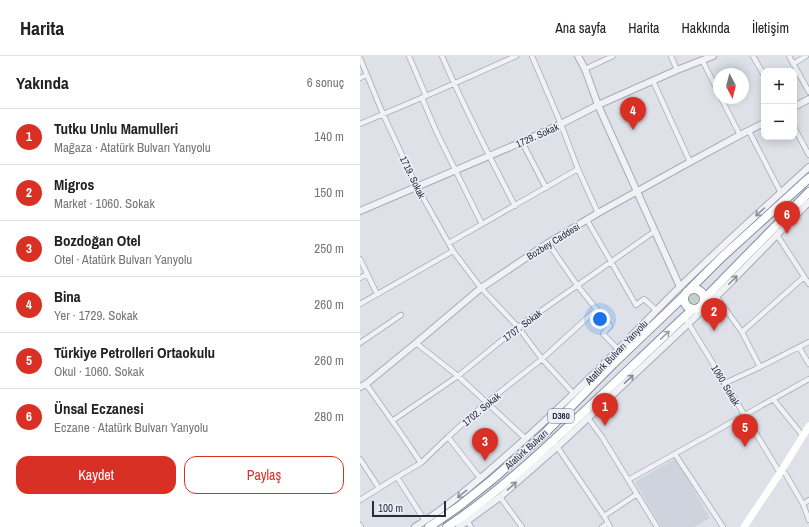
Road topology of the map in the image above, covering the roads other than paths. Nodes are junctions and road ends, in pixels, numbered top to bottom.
1 (410, 56) edge
2 (442, 56) edge
3 (532, 56) edge
4 (578, 56) edge
5 (613, 56) edge
6 (671, 56) edge
7 (712, 56) edge
8 (753, 56) edge
9 (789, 56) edge
10 (806, 56) edge
11 (512, 57) edge
12 (360, 58) edge
13 (702, 60) junction
14 (793, 64) junction
15 (585, 69) junction
16 (677, 70) junction
17 (761, 70) edge
18 (367, 75) junction
19 (360, 78) edge
20 (653, 81) junction
21 (713, 81) edge
22 (454, 84) junction
23 (809, 92) edge
24 (424, 97) junction
25 (809, 99) edge
26 (724, 104) edge
27 (598, 105) junction
28 (797, 105) edge
29 (383, 114) junction
30 (360, 124) edge
31 (561, 124) junction
32 (761, 125) edge
33 (749, 131) junction
34 (797, 133) edge
35 (740, 135) junction
36 (522, 142) junction
37 (809, 155) edge
38 (489, 156) junction
39 (690, 162) junction
40 (809, 167) edge
41 (578, 169) junction
42 (455, 170) junction
43 (809, 178) edge
44 (417, 187) junction
45 (546, 188) junction
46 (637, 191) junction
47 (809, 192) edge
48 (781, 193) junction
49 (809, 202) edge
50 (515, 206) junction
51 (360, 211) edge
52 (598, 213) junction
53 (587, 220) junction
54 (482, 224) junction
55 (655, 231) junction
56 (777, 234) junction
57 (449, 243) junction
58 (548, 243) junction
59 (453, 251) junction
60 (360, 259) edge
61 (611, 262) junction
62 (367, 274) junction
63 (804, 277) junction
64 (360, 278) edge
65 (809, 284) edge
66 (577, 285) junction
67 (680, 287) junction
68 (481, 288) junction
69 (690, 289) junction
70 (377, 294) junction
71 (684, 296) junction
72 (716, 296) junction
73 (704, 299) junction
74 (360, 304) edge
75 (597, 309) junction
76 (693, 309) junction
77 (656, 310) junction
78 (401, 315) dead end
79 (687, 320) junction
80 (518, 327) junction
81 (742, 332) junction
82 (809, 342) edge
83 (360, 343) edge
84 (416, 343) junction
85 (799, 347) junction
86 (618, 349) junction
87 (542, 360) junction
88 (809, 364) edge
89 (760, 367) junction
90 (458, 376) junction
91 (809, 379) edge
92 (725, 383) junction
93 (362, 384) edge
94 (574, 394) junction
95 (773, 399) junction
96 (486, 403) junction
97 (596, 405) junction
98 (744, 414) junction
99 (588, 418) junction
100 (392, 421) junction
101 (809, 426) edge
102 (806, 435) edge
103 (448, 437) junction
104 (526, 439) junction
105 (555, 444) junction
106 (675, 454) junction
107 (360, 459) edge
108 (420, 464) junction
109 (783, 473) junction
110 (397, 477) junction
111 (480, 478) junction
112 (628, 480) junction
113 (379, 488) junction
114 (637, 494) junction
115 (500, 497) junction
116 (360, 500) edge
117 (809, 500) edge
118 (803, 504) junction
119 (604, 516) junction
120 (809, 520) edge
121 (468, 521) edge
122 (427, 524) edge
123 (609, 525) edge
124 (414, 527) edge
125 (447, 527) edge
126 (459, 527) edge
127 (522, 527) edge
128 (602, 527) edge
129 (657, 527) edge
130 (723, 527) edge
131 (744, 527) edge
132 (750, 527) edge

1 - 24 street
2 - 22 street
3 - 31 street
4 - 15 street
5 - 15 street
6 - 16 street
7 - 13 street, 1729. Sokak
8 - 17 street
9 - 14 street
10 - 14 street
11 - 22 street
12 - 18 street, 1719. Sokak
13 - 16 street, 1729. Sokak
13 - 21 street
14 - 23 street
15 - 27 street
16 - 20 street, 1729. Sokak
18 - 19 street
18 - 29 street, 1719. Sokak
20 - 27 street, 1729. Sokak
20 - 39 street
22 - 24 street
22 - 38 street
24 - 29 street
24 - 42 street
25 - 28 street
26 - 35 street
27 - 31 street, 1729. Sokak
27 - 46 street
29 - 30 street
29 - 44 street, 1719. Sokak
31 - 36 street, 1729. Sokak
31 - 41 street
32 - 33 street, Bozbey Caddesi
33 - 35 street, Bozbey Caddesi
33 - 48 street
34 - 37 street
35 - 39 street, Bozbey Caddesi
36 - 38 street, 1729. Sokak
36 - 45 street
38 - 42 street, 1729. Sokak
38 - 50 street
39 - 46 street, Bozbey Caddesi
40 - 48 street, Atatürk Bulvarı Yanyolu
41 - 45 street
41 - 52 street
42 - 44 street, 1729. Sokak
42 - 54 street
43 - 69 highway
44 - 51 street, 1729. Sokak
44 - 57 street, 1719. Sokak
45 - 50 street
46 - 52 street, Bozbey Caddesi
46 - 55 street
47 - 73 highway
48 -> 67 street, Atatürk Bulvarı Yanyolu
49 - 56 street
50 - 54 street
52 - 53 street, Bozbey Caddesi
53 - 58 street, Bozbey Caddesi
53 - 61 street
54 - 57 street
55 - 61 street, 1707. Sokak
55 - 67 street
56 - 63 street
72 -> 56 street
57 - 59 street, 1719. Sokak
58 - 66 street
58 - 68 street, Bozbey Caddesi
59 - 68 street, 1719. Sokak
59 - 70 street
60 - 62 street
61 - 66 street, 1707. Sokak
61 - 77 street
62 - 64 street
62 - 70 street
63 - 65 street
63 - 81 street
66 - 75 street
66 - 80 street, 1707. Sokak
67 - 77 street, Atatürk Bulvarı Yanyolu
68 - 80 street, 1719. Sokak
68 - 84 street, Bozbey Caddesi
69 - 71 highway
69 - 73 highway
70 - 74 street
71 - 76 highway
71 - 122 highway, Atatürk Bulvarı / D360
72 - 79 street
72 - 81 street
73 - 76 highway
75 - 86 street
75 - 87 street, 1702. Sokak
76 - 79 highway, Atatürk Bulvarı / D360
77 - 86 street, Atatürk Bulvarı Yanyolu
78 - 83 street
79 - 92 street, 1060. Sokak
97 -> 79 highway, Atatürk Bulvarı / D360
80 - 87 street, 1719. Sokak
80 - 90 street, 1707. Sokak
81 - 89 street
82 - 85 street
84 - 90 street
84 - 93 street, Bozbey Caddesi
85 - 88 street
85 - 89 street
86 - 94 street, Atatürk Bulvarı Yanyolu
87 - 94 street, 1719. Sokak
87 - 96 street, 1702. Sokak
89 - 92 street
90 - 96 street
90 - 100 street, 1707. Sokak
91 - 95 street
92 - 98 street, 1060. Sokak
93 - 100 street
94 - 104 street, Atatürk Bulvarı Yanyolu
95 - 98 street
95 - 102 street
96 - 103 street, 1702. Sokak
96 - 104 street
97 - 99 street
97 - 105 highway, Atatürk Bulvarı / D360
98 - 106 street
98 - 109 street, 1060. Sokak
99 - 105 street
99 - 112 street
100 - 108 street
101 - 102 main road
102 - 109 main road
103 - 108 street, 1702. Sokak
103 - 111 street
104 - 111 street, Atatürk Bulvarı Yanyolu
115 -> 105 street
105 - 119 street
105 - 121 highway, Atatürk Bulvarı / D360
106 - 112 street
106 - 130 street
107 - 113 street
108 - 110 street, 1702. Sokak
109 - 118 street, 1060. Sokak
109 - 131 main road
109 - 132 main road
110 - 113 street, 1702. Sokak
110 - 122 street
111 -> 122 street, Atatürk Bulvarı Yanyolu
112 - 114 street
113 - 116 street, 1702. Sokak
114 - 119 street
114 - 129 street
115 - 121 street
115 - 127 street
117 - 118 street
118 - 120 street, 1060. Sokak
119 - 123 street
121 - 125 highway, Atatürk Bulvarı / D360
121 - 126 street
122 - 124 street, Atatürk Bulvarı Yanyolu
123 - 128 street

